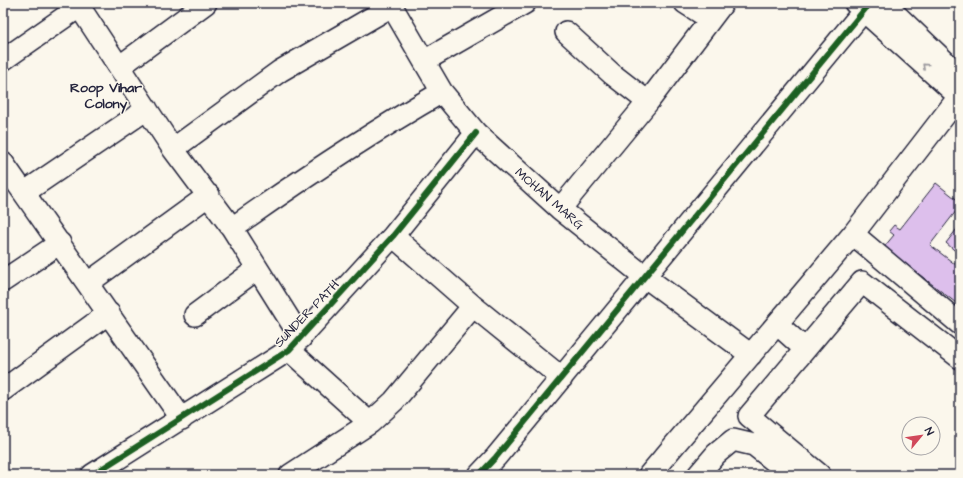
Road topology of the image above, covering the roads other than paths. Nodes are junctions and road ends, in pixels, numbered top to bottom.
1 (206, 3) edge
2 (525, 3) edge
3 (685, 3) edge
4 (884, 3) edge
5 (78, 5) edge
6 (391, 5) edge
7 (863, 6) edge
8 (717, 11) edge
9 (566, 32) dead end
10 (3, 60) edge
11 (424, 61) junction
12 (119, 67) junction
13 (958, 89) edge
14 (442, 92) junction
15 (648, 102) junction
16 (147, 109) junction
17 (476, 133) junction
18 (173, 149) junction
19 (3, 163) edge
20 (25, 192) junction
21 (208, 195) junction
22 (560, 209) junction
23 (232, 228) junction
24 (853, 234) junction
25 (393, 236) junction
26 (60, 243) junction
27 (257, 269) junction
28 (644, 276) junction
29 (3, 281) edge
30 (88, 283) junction
31 (473, 306) junction
32 (109, 314) junction
33 (195, 315) dead end
34 (777, 324) junction
35 (960, 324) edge
36 (295, 344) junction
37 (805, 349) junction
38 (751, 355) junction
39 (960, 358) edge
40 (562, 378) junction
41 (3, 390) edge
42 (182, 419) junction
43 (370, 424) junction
44 (656, 473) edge
45 (92, 475) edge
46 (290, 475) edge
47 (479, 475) edge
48 (698, 475) edge
49 (792, 475) edge
50 (820, 475) edge

1 - 12 street
2 - 11 street
3 - 8 street
4 - 13 street
5 - 10 street
5 - 12 street
6 - 11 street, MOHAN MARG
6 - 18 street
13 -> 7 street
7 - 28 street
8 - 15 street
9 - 15 street
11 - 14 street, MOHAN MARG
12 - 16 street
13 - 24 street
14 - 17 street, MOHAN MARG
14 - 23 street
15 - 22 street
16 - 18 street
16 - 20 street
17 - 22 street, MOHAN MARG
17 - 25 street, SUNDER PATH
18 - 21 street
19 - 20 street
20 - 26 street
21 - 23 street
21 - 30 street
22 - 28 street, MOHAN MARG
23 - 27 street
24 - 34 street
24 - 35 street
25 - 31 street
25 - 36 street, SUNDER PATH
26 - 29 street
26 - 30 street
27 - 33 street
27 - 36 street
28 - 38 street, MOHAN MARG
28 - 40 street
30 - 32 street
31 - 40 street
31 - 43 street
32 - 41 street
32 - 42 street
34 - 37 street
34 - 38 street
36 - 42 street, SUNDER PATH
36 - 43 street
37 - 39 street
37 - 50 street
38 - 44 street
40 - 47 street
42 - 45 street, SUNDER PATH
43 - 46 street
48 - 49 street

